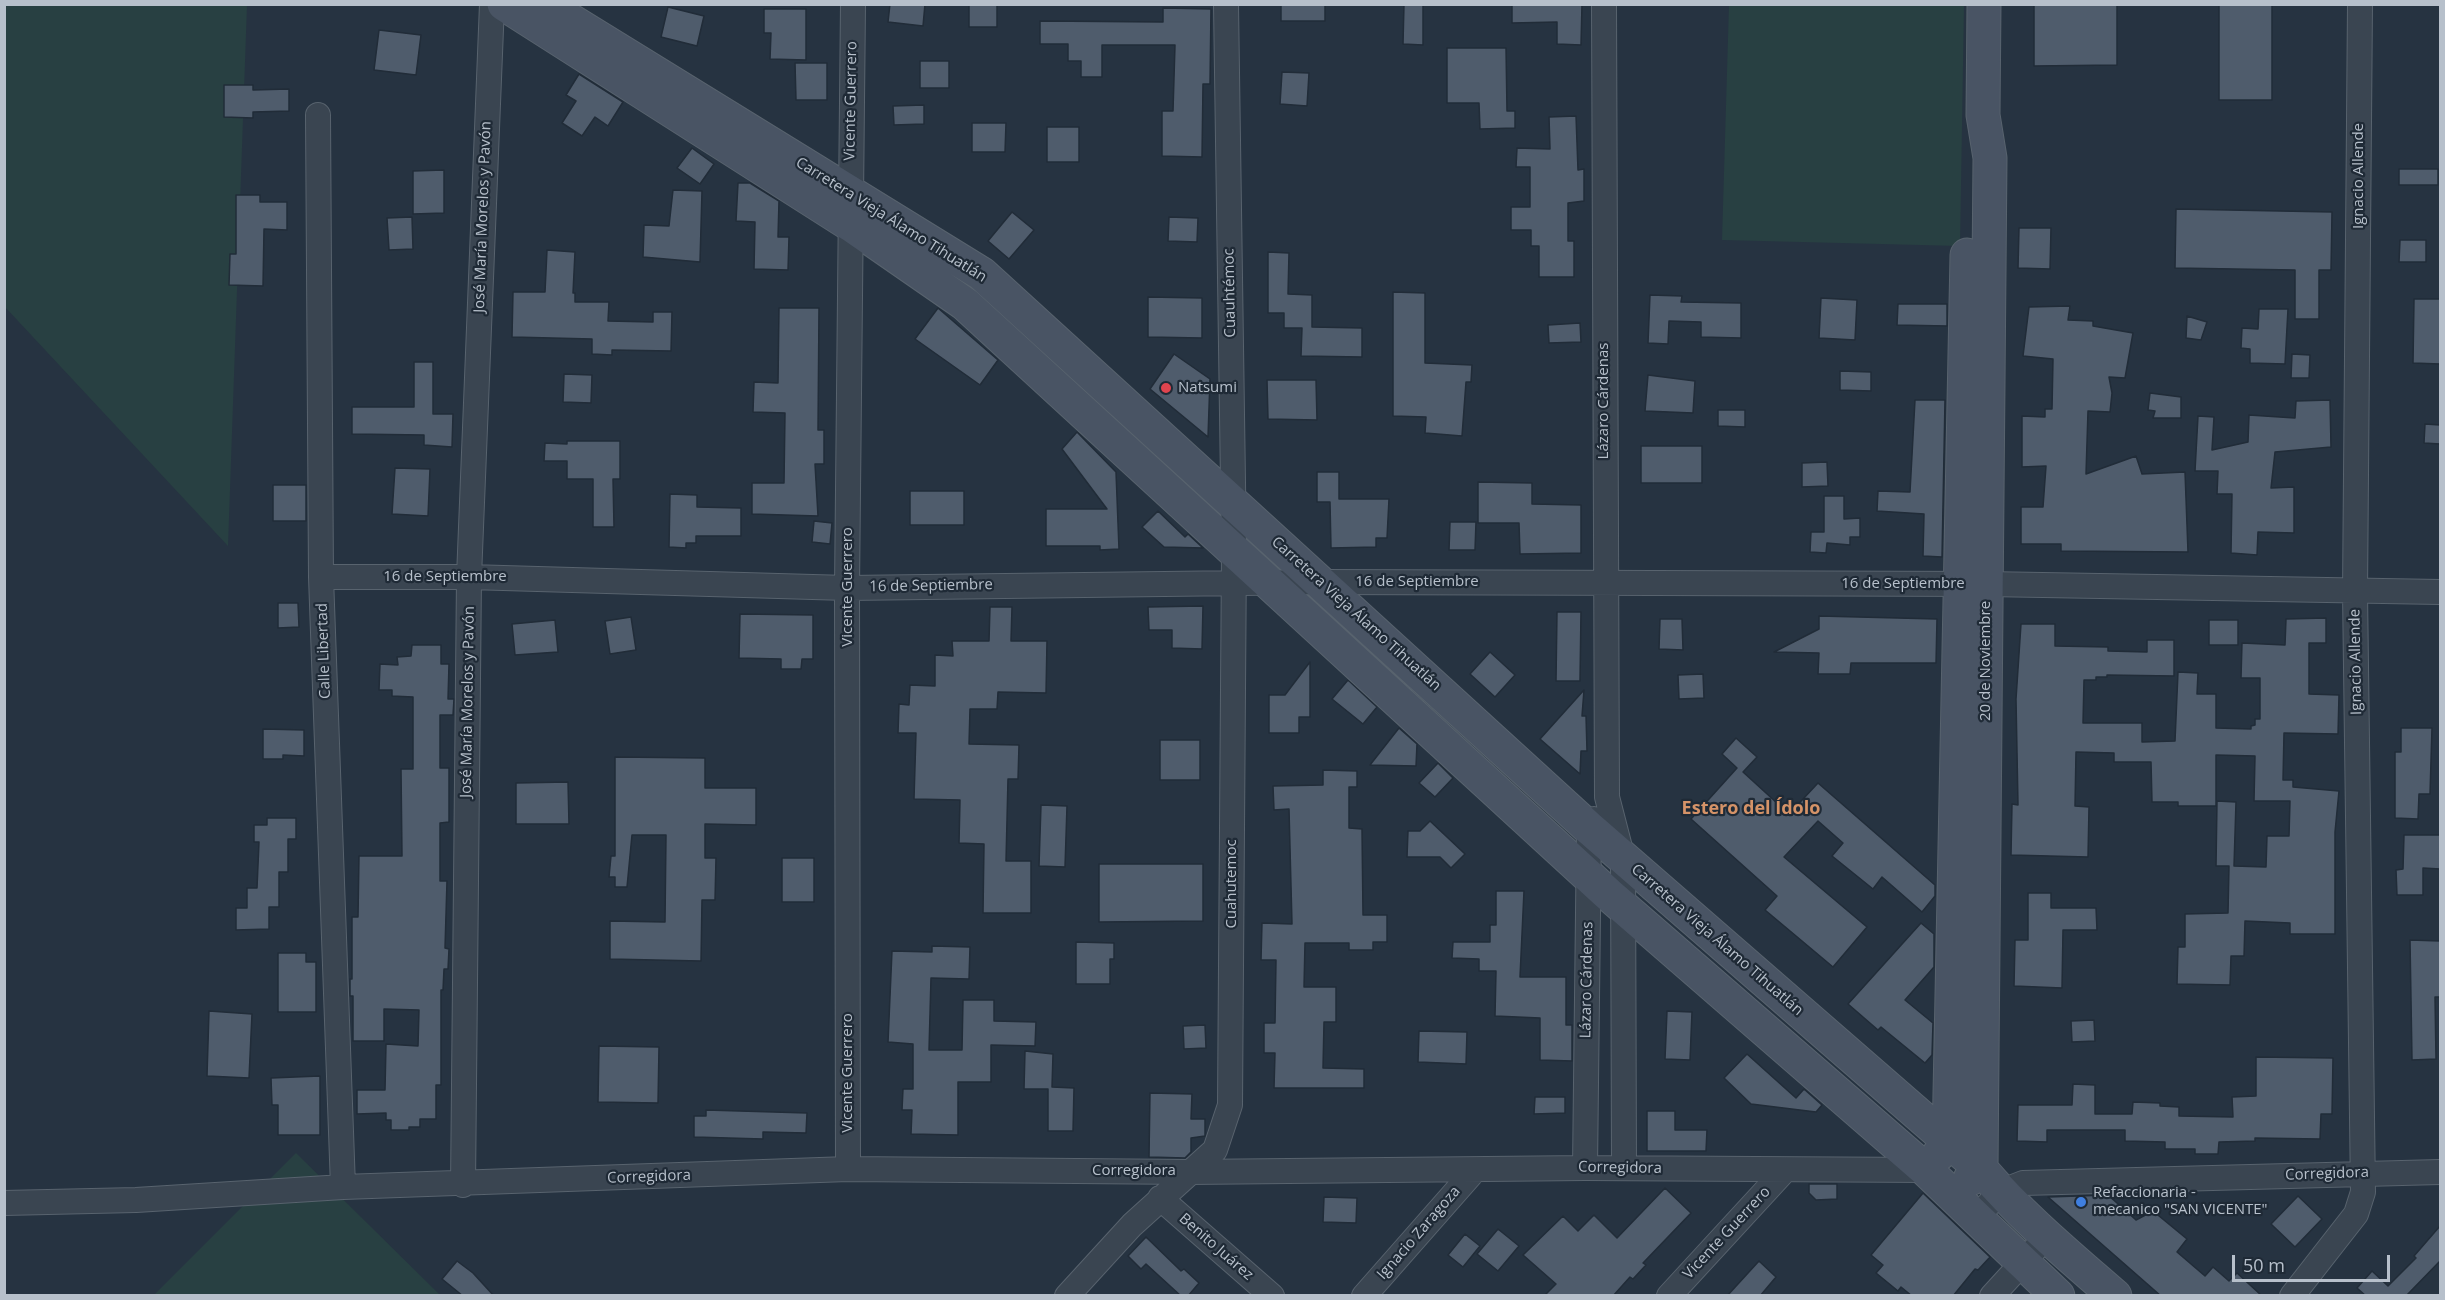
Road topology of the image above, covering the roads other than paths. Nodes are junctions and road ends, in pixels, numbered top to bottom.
1 (492, 4) edge
2 (504, 4) edge
3 (544, 4) edge
4 (853, 4) edge
5 (1226, 4) edge
6 (1604, 4) edge
7 (1984, 4) edge
8 (2360, 4) edge
9 (318, 115) dead end
10 (850, 209) junction
11 (1233, 503) junction
12 (1234, 566) junction
13 (321, 577) junction
14 (469, 577) junction
15 (1267, 582) junction
16 (1322, 582) junction
17 (1605, 583) junction
18 (1973, 584) junction
19 (847, 588) junction
20 (2355, 592) junction
21 (2440, 592) edge
22 (1607, 797) junction
23 (1589, 828) junction
24 (1623, 859) junction
25 (1588, 876) junction
26 (1969, 879) junction
27 (1624, 908) junction
28 (1949, 1142) junction
29 (1585, 1168) junction
30 (1623, 1168) junction
31 (848, 1169) junction
32 (1785, 1170) junction
33 (1926, 1170) junction
34 (1474, 1171) junction
35 (1190, 1172) junction
36 (2440, 1172) edge
37 (2362, 1173) junction
38 (1991, 1181) junction
39 (463, 1185) junction
40 (343, 1187) junction
41 (1952, 1195) junction
42 (1160, 1198) junction
43 (4, 1203) edge
44 (1975, 1219) junction
45 (2046, 1236) junction
46 (2022, 1264) junction
47 (1067, 1296) edge
48 (1272, 1296) edge
49 (1364, 1296) edge
50 (1669, 1296) edge
51 (1992, 1296) edge
52 (2058, 1296) edge
53 (2115, 1296) edge
54 (2292, 1296) edge

1 - 14 street, José María Morelos y Pavón
2 - 10 main road, Carretera Vieja Álamo Tihuatlán
3 - 10 main road, Carretera Vieja Álamo Tihuatlán
4 - 10 street, Vicente Guerrero
5 - 11 street, Cuauhtémoc
6 - 17 street, Lázaro Cárdenas
7 - 18 main road, 20 de Noviembre
8 - 20 street, Ignacio Allende
9 - 13 street, Calle Libertad
10 - 11 main road, Carretera Vieja Álamo Tihuatlán
10 - 12 main road, Carretera Vieja Álamo Tihuatlán
10 - 19 street, Vicente Guerrero
11 - 12 street, Cuauhtémoc
11 - 16 main road, Carretera Vieja Álamo Tihuatlán
12 - 15 main road, Carretera Vieja Álamo Tihuatlán
12 - 19 street, 16 de Septiembre
12 - 35 street, Cuahutemoc
13 - 14 street, 16 de Septiembre
13 - 40 street, Calle Libertad
14 - 19 street, 16 de Septiembre
14 - 39 street, José María Morelos y Pavón
15 - 16 street, 16 de Septiembre
15 - 25 main road, Carretera Vieja Álamo Tihuatlán
16 - 17 street, 16 de Septiembre
16 - 23 main road, Carretera Vieja Álamo Tihuatlán
17 - 18 street, 16 de Septiembre
17 - 22 street, Lázaro Cárdenas
18 - 20 street, 16 de Septiembre
18 - 26 main road, 20 de Noviembre
19 - 31 street, Vicente Guerrero
20 - 21 street, 16 de Septiembre
20 - 37 street, Ignacio Allende
22 - 23 street, Lázaro Cárdenas
22 - 24 street, Lázaro Cárdenas
23 - 24 main road, Carretera Vieja Álamo Tihuatlán
23 - 25 street, Lázaro Cárdenas
24 - 27 street, Lázaro Cárdenas
24 - 28 main road, Carretera Vieja Álamo Tihuatlán
25 - 27 main road, Carretera Vieja Álamo Tihuatlán
25 - 29 street, Lázaro Cárdenas
26 - 28 main road, 20 de Noviembre
26 - 38 main road, 20 de Noviembre
27 - 30 street, Lázaro Cárdenas
27 - 33 main road, Carretera Vieja Álamo Tihuatlán
28 - 33 main road
28 - 38 main road, Carretera Vieja Álamo Tihuatlán
29 - 30 street, Corregidora
29 - 34 street, Corregidora
30 - 32 street, Corregidora
31 - 35 street, Corregidora
31 - 39 street, Corregidora
32 - 33 street, Corregidora
32 - 50 street, Vicente Guerrero
33 - 41 main road, Carretera Vieja Álamo Tihuatlán
34 - 35 street, Corregidora
34 - 49 street, Ignacio Zaragoza
35 - 42 street, Cuahutemoc
36 - 37 street, Corregidora
37 - 38 street, Corregidora
37 - 54 street, Ignacio Allende
38 - 41 main road
38 - 44 street, Corregidora
38 - 45 main road, Carretera Vieja Álamo Tihuatlán
39 - 40 street, Corregidora
40 - 43 street, Corregidora
41 - 44 main road, Carretera Vieja Álamo Tihuatlán
42 - 47 street, Cuahutemoc
42 - 48 street, Benito Juárez
44 - 46 main road, Carretera Vieja Álamo Tihuatlán
45 - 46 street
45 - 53 main road, Carretera Vieja Álamo Tihuatlán
46 - 51 street
46 - 52 main road, Carretera Vieja Álamo Tihuatlán

